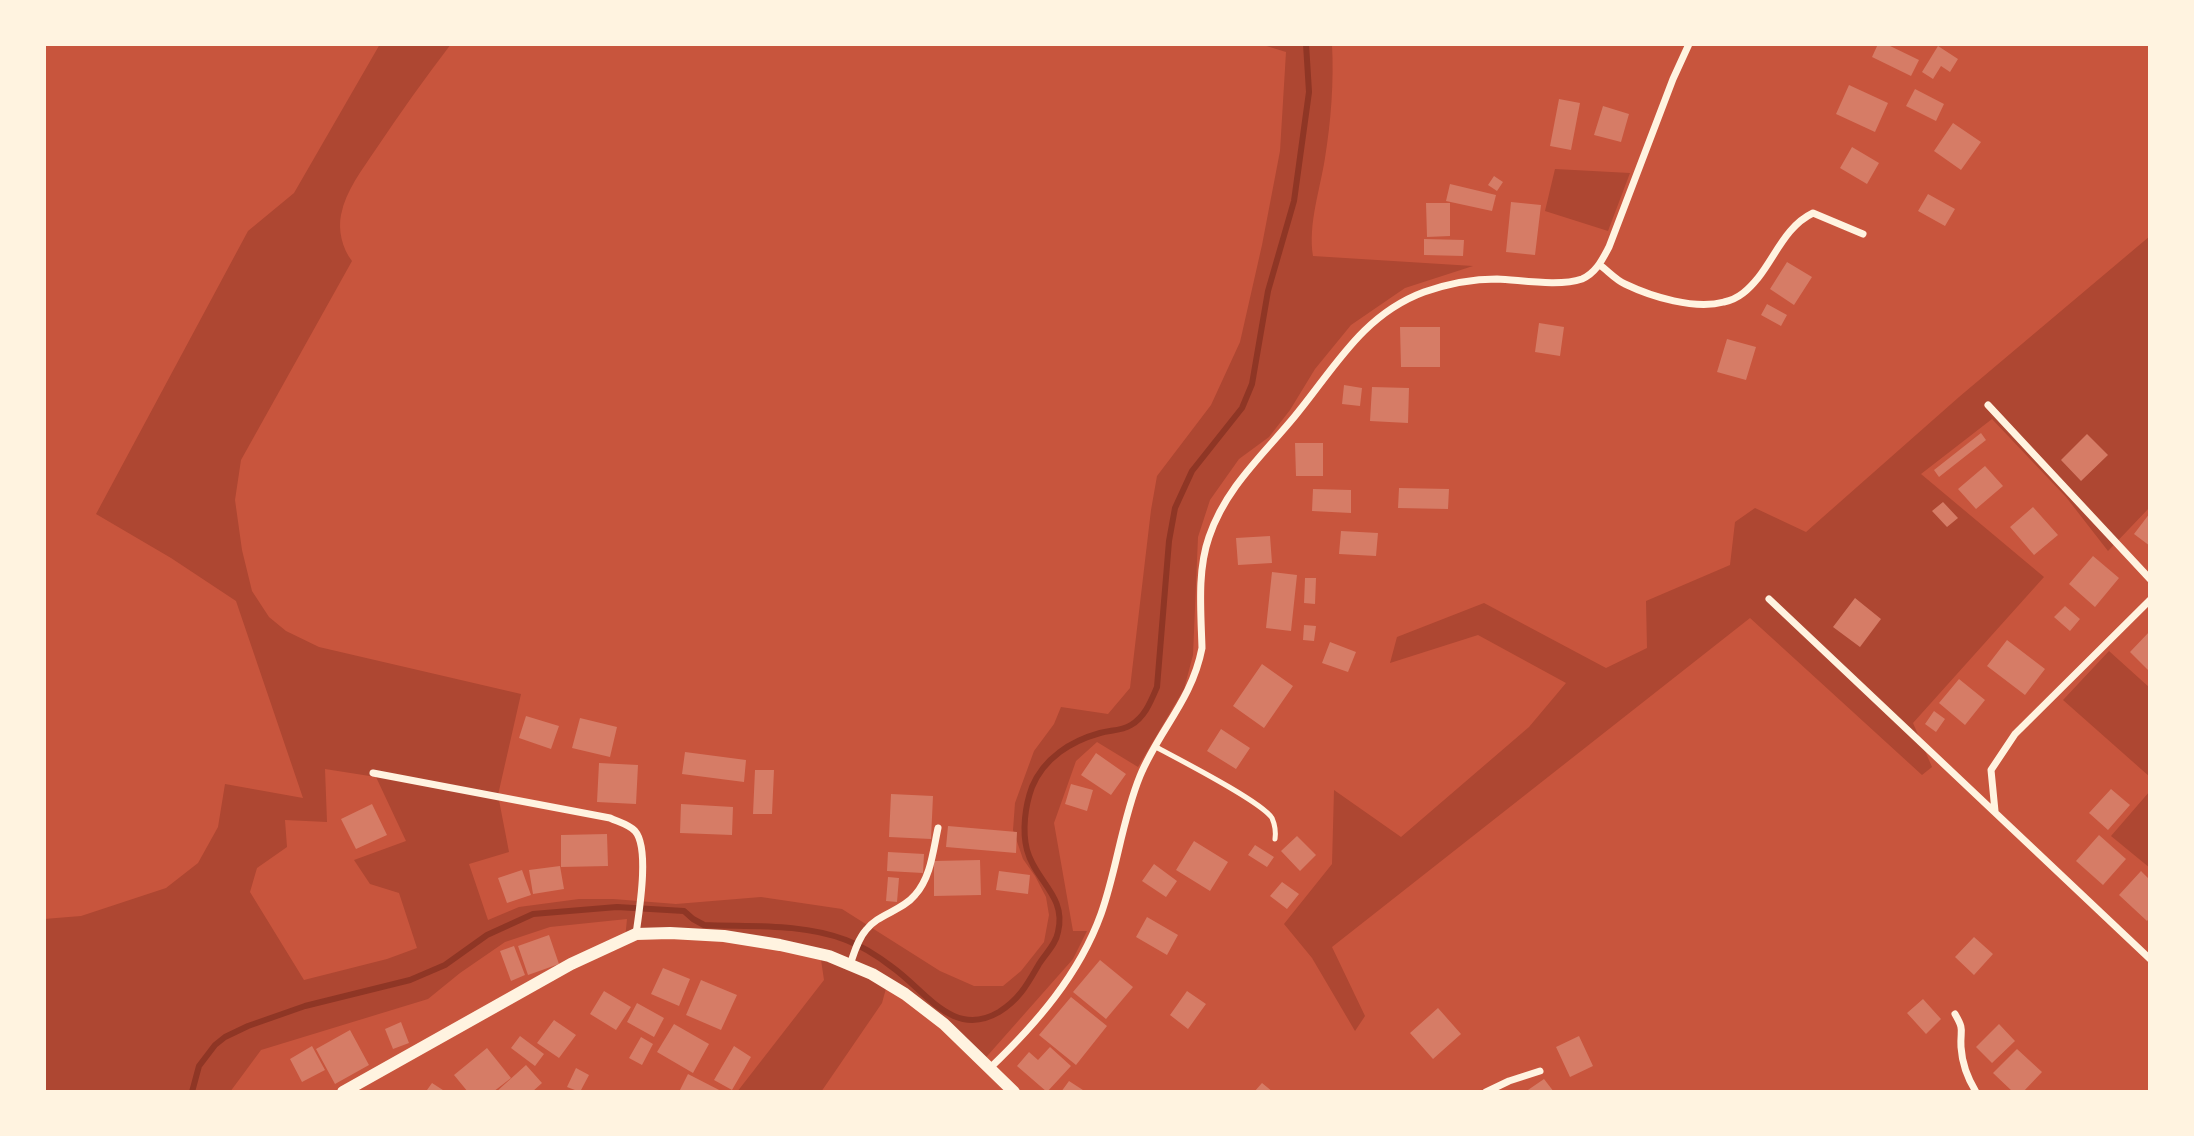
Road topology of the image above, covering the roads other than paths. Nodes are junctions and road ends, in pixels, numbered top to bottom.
1 (1689, 44) edge
2 (1863, 234) dead end
3 (1600, 265) junction
4 (1987, 405) dead end
5 (2150, 579) edge
6 (1769, 599) dead end
7 (2150, 600) edge
8 (1156, 747) junction
9 (373, 773) dead end
10 (1996, 811) junction
11 (938, 828) dead end
12 (1275, 839) dead end
13 (636, 934) junction
14 (2150, 959) edge
15 (850, 965) junction
16 (1955, 1014) dead end
17 (990, 1068) junction
18 (1540, 1071) dead end
19 (343, 1092) edge
20 (1014, 1092) edge
21 (1486, 1092) edge
22 (1976, 1092) edge

1 - 3 street
2 - 3 street
3 - 8 street
4 - 5 street
6 - 10 street
7 - 10 street
8 - 12 lane
8 - 17 street
9 - 13 street
10 - 14 street
11 - 15 street
13 - 15 street
13 - 19 street
15 - 17 street
16 - 22 street
17 - 20 street
18 - 21 street

